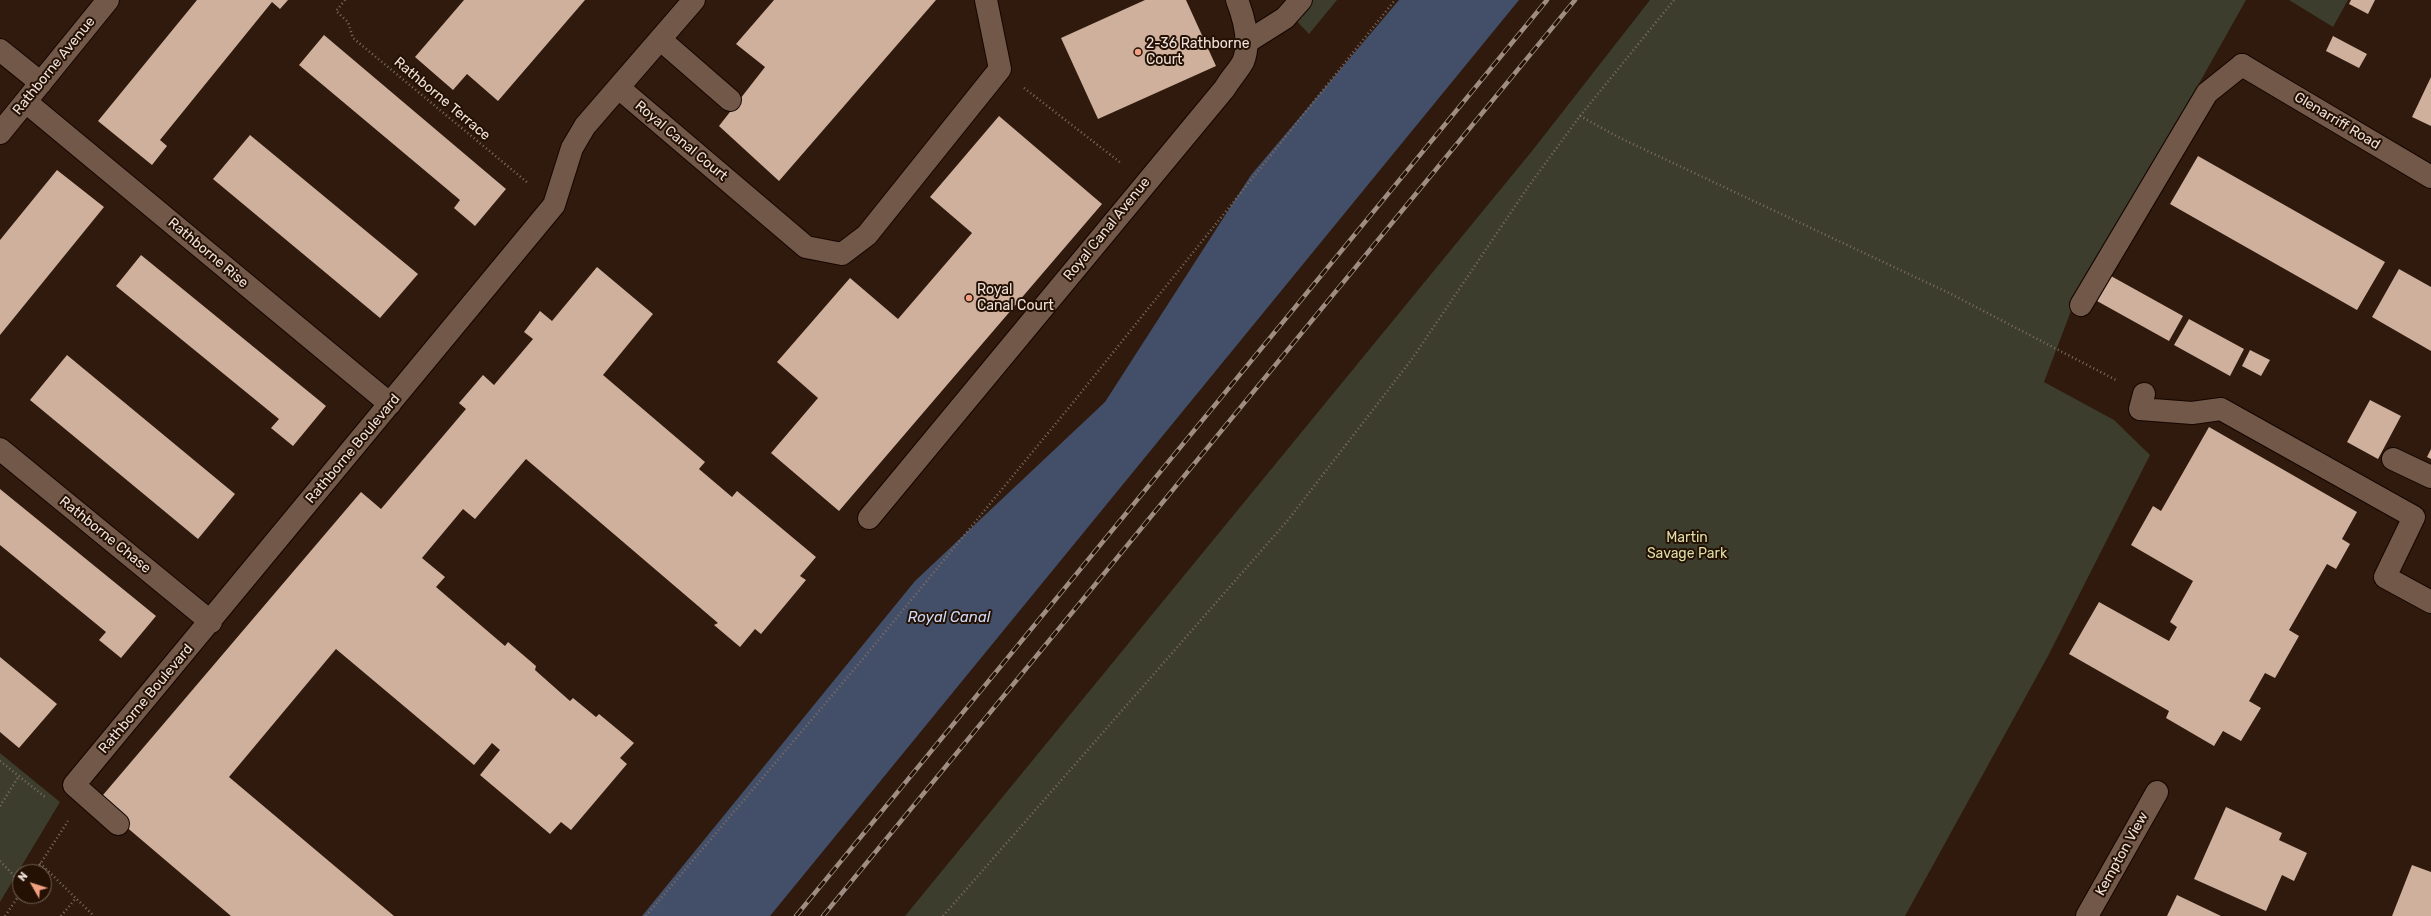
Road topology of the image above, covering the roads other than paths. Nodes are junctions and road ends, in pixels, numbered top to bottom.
1 (108, 0) edge
2 (694, 0) edge
3 (986, 0) edge
4 (1237, 0) edge
5 (1301, 0) edge
6 (661, 40) junction
7 (1247, 42) junction
8 (0, 50) edge
9 (41, 82) junction
10 (619, 88) junction
11 (730, 100) dead end
12 (26, 102) junction
13 (0, 133) edge
14 (2431, 177) edge
15 (2081, 305) dead end
16 (2144, 394) road end
17 (390, 404) junction
18 (0, 449) edge
19 (2393, 459) dead end
20 (2431, 477) edge
21 (869, 518) dead end
22 (2431, 602) edge
23 (211, 622) junction
24 (2156, 792) dead end
25 (118, 824) dead end
26 (2087, 916) edge

1 - 9 street, Rathborne Avenue
2 - 6 street, Rathborne Boulevard
3 - 10 street, Royal Canal Court
4 - 7 street, Royal Canal Avenue
5 - 7 street
6 - 10 street, Rathborne Boulevard
6 - 11 street
7 - 21 street, Royal Canal Avenue
8 - 9 street
9 - 12 street, Rathborne Avenue
10 - 17 street, Rathborne Boulevard
12 - 13 street, Rathborne Avenue
12 - 17 street, Rathborne Rise
14 - 15 street, Glenarriff Road
16 - 22 street
17 - 23 street, Rathborne Boulevard
18 - 23 street, Rathborne Chase
19 - 20 street
23 - 25 street, Rathborne Boulevard
24 - 26 street, Kempton View

